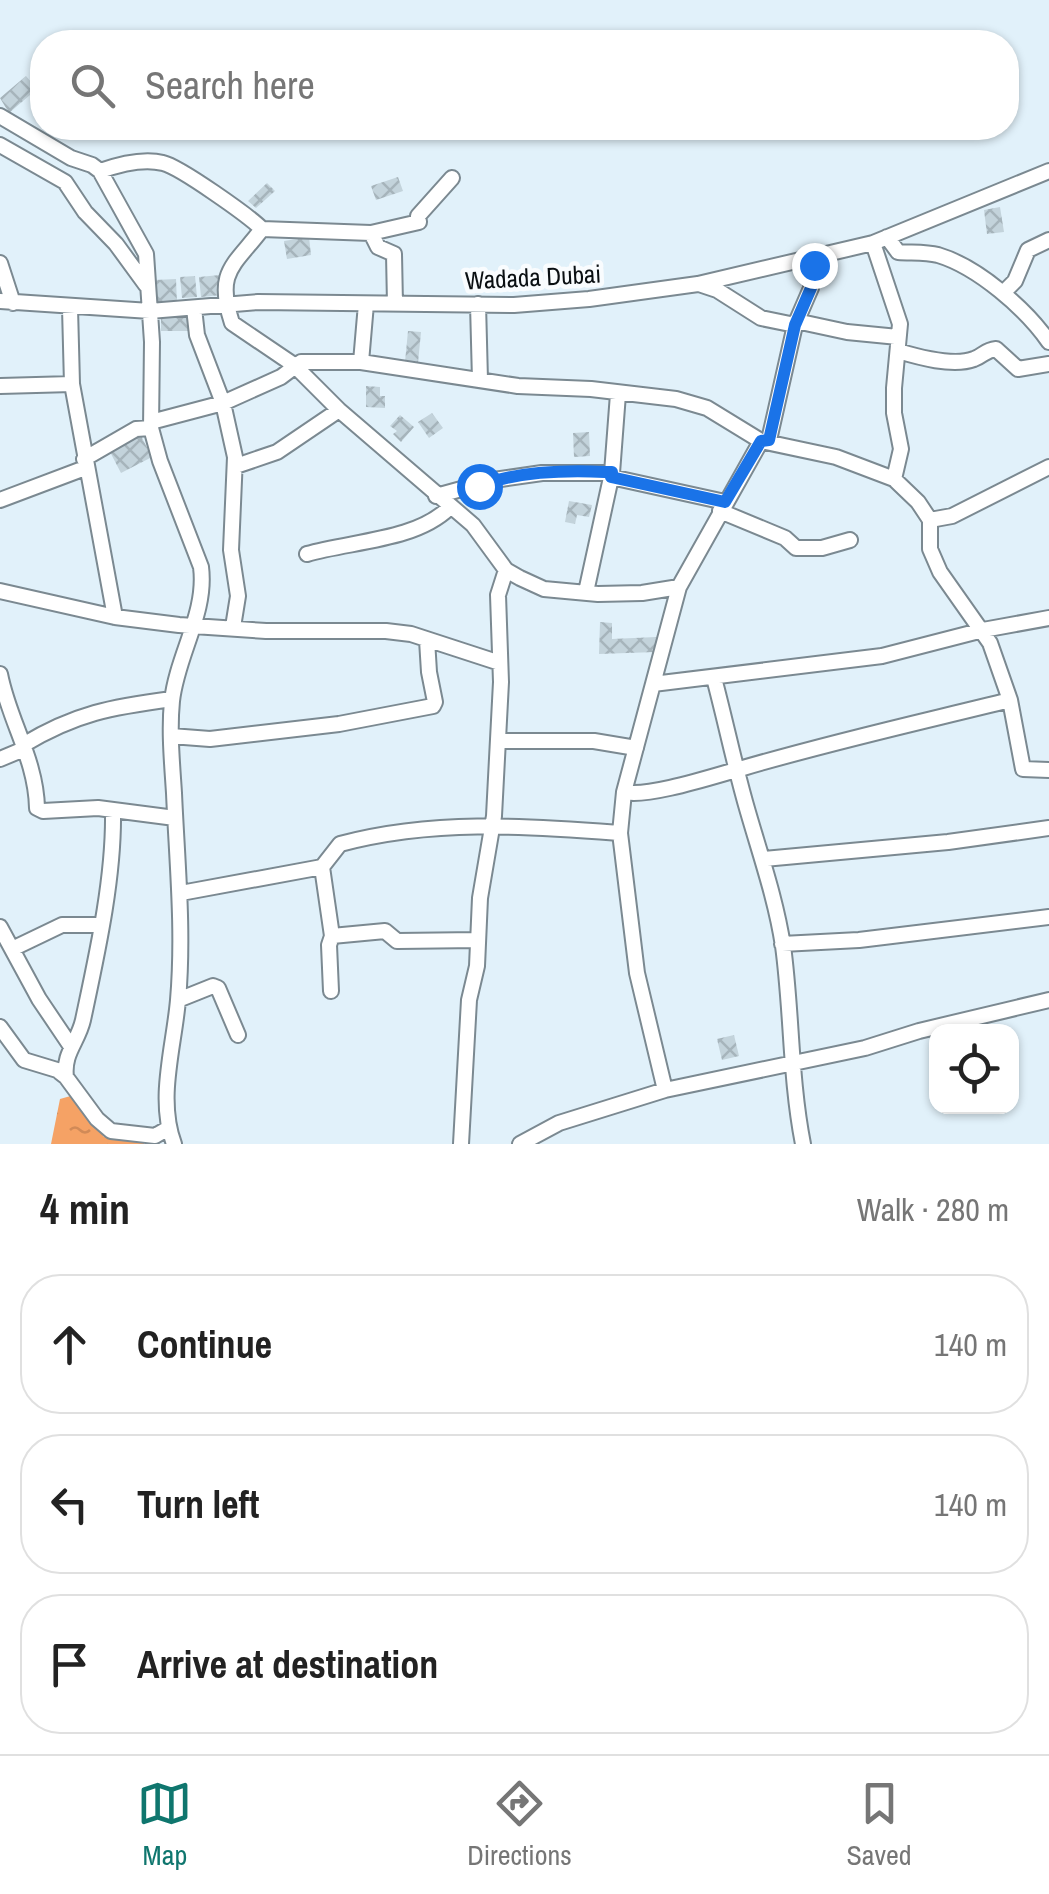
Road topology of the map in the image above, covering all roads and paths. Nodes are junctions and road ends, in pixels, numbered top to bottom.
1 (0, 116) edge
2 (30, 131) edge
3 (44, 140) edge
4 (0, 145) edge
5 (100, 171) junction
6 (1049, 171) edge
7 (452, 178) dead end
8 (262, 229) junction
9 (371, 232) junction
10 (880, 240) junction
11 (1049, 240) edge
12 (812, 257) junction
13 (0, 263) edge
14 (698, 284) junction
15 (146, 285) junction
16 (1006, 291) junction
17 (7, 302) edge
18 (227, 303) junction
19 (366, 304) junction
20 (395, 304) junction
21 (478, 304) junction
22 (70, 308) junction
23 (194, 308) junction
24 (150, 311) junction
25 (796, 323) junction
26 (1049, 342) edge
27 (898, 344) junction
28 (361, 362) junction
29 (1049, 364) edge
30 (294, 365) junction
31 (480, 380) junction
32 (72, 384) junction
33 (0, 386) edge
34 (618, 394) junction
35 (223, 403) junction
36 (339, 410) junction
37 (151, 425) junction
38 (765, 440) junction
39 (85, 464) junction
40 (236, 466) junction
41 (1049, 467) edge
42 (611, 475) junction
43 (894, 479) junction
44 (436, 496) junction
45 (0, 500) edge
46 (723, 506) junction
47 (449, 508) junction
48 (930, 520) junction
49 (850, 540) dead end
50 (307, 554) dead end
51 (506, 570) junction
52 (679, 588) junction
53 (0, 591) edge
54 (586, 592) junction
55 (115, 617) junction
56 (1049, 618) edge
57 (194, 625) junction
58 (233, 627) junction
59 (983, 630) junction
60 (427, 640) junction
61 (500, 663) junction
62 (0, 674) edge
63 (714, 678) junction
64 (654, 684) junction
65 (2, 697) edge
66 (172, 699) junction
67 (1010, 700) junction
68 (171, 736) junction
69 (500, 741) junction
70 (23, 747) junction
71 (636, 748) junction
72 (0, 759) edge
73 (736, 770) junction
74 (1049, 770) edge
75 (624, 792) junction
76 (113, 812) junction
77 (175, 818) junction
78 (492, 824) junction
79 (1049, 828) edge
80 (620, 833) junction
81 (764, 859) junction
82 (322, 867) junction
83 (180, 893) junction
84 (1049, 917) edge
85 (100, 925) junction
86 (0, 927) edge
87 (332, 936) junction
88 (478, 940) junction
89 (782, 944) junction
90 (12, 949) junction
91 (330, 991) dead end
92 (178, 1000) junction
93 (1049, 1000) edge
94 (0, 1028) edge
95 (238, 1035) dead end
96 (70, 1045) junction
97 (792, 1063) junction
98 (66, 1078) junction
99 (665, 1090) junction
100 (170, 1137) edge
101 (462, 1144) edge
102 (520, 1144) edge
103 (804, 1144) edge

1 - 2 street
3 - 5 street
4 - 15 street
5 - 8 street
5 - 15 street
6 - 10 street, Wadada Dubai
7 - 9 street
8 - 9 street
8 - 18 street
9 - 20 street
10 - 12 street, Wadada Dubai
10 - 16 street
10 - 27 street
11 - 16 street
12 - 14 street, Wadada Dubai
12 - 25 street
13 - 17 street
14 - 21 street, Wadada Dubai
14 - 25 street
15 - 24 street
16 - 26 street
17 - 22 street, Wadada Dubai
18 - 19 street, Wadada Dubai
18 - 23 street, Wadada Dubai
18 - 30 street
19 - 20 street, Wadada Dubai
19 - 28 street
20 - 21 street, Wadada Dubai
21 - 31 street
22 - 24 street, Wadada Dubai
22 - 32 street
23 - 24 street, Wadada Dubai
23 - 35 street
24 - 37 street
25 - 27 street
25 - 38 street
27 - 29 street
27 - 43 street
28 - 30 street
28 - 31 street
30 - 35 street
30 - 36 street
31 - 34 street
32 - 33 street
32 - 39 street
34 - 38 street
34 - 42 street
35 - 37 street
35 - 40 street
36 - 40 street
36 - 44 street
37 - 39 street
37 - 57 street
38 - 43 street
38 - 46 street
39 - 45 street
39 - 55 street
40 - 58 street
41 - 48 street
42 - 44 street
42 - 46 street
42 - 54 street
43 - 48 street
44 - 47 street
46 - 49 street
46 - 52 street
47 - 50 street
47 - 51 street
48 - 59 street
51 - 54 street
51 - 61 street
52 - 54 street
52 - 64 street
53 - 55 street
55 - 57 street
56 - 59 street
57 - 58 street
57 - 66 street
58 - 60 street
59 - 63 street
59 - 67 street
60 - 61 street
60 - 68 street
61 - 69 street
62 - 65 street
63 - 64 street
63 - 73 street
64 - 71 street
65 - 70 street
66 - 68 street
66 - 70 street
67 - 73 street
67 - 74 street
68 - 77 street
69 - 71 street
69 - 78 street
70 - 72 street
70 - 76 street
71 - 75 street
73 - 75 street
73 - 81 street
75 - 80 street
76 - 77 street
76 - 85 street
77 - 83 street
78 - 80 street
78 - 82 street
78 - 88 street
79 - 81 street
80 - 99 street
81 - 89 street
82 - 83 street
82 - 87 street
83 - 92 street
84 - 89 street
85 - 90 street
85 - 96 street
86 - 90 street
87 - 88 street
87 - 91 street
88 - 101 street
89 - 97 street
90 - 96 street
92 - 95 street
92 - 100 street
93 - 97 street
94 - 98 street
96 - 98 street
97 - 99 street
97 - 103 street
98 - 100 street
99 - 102 street

